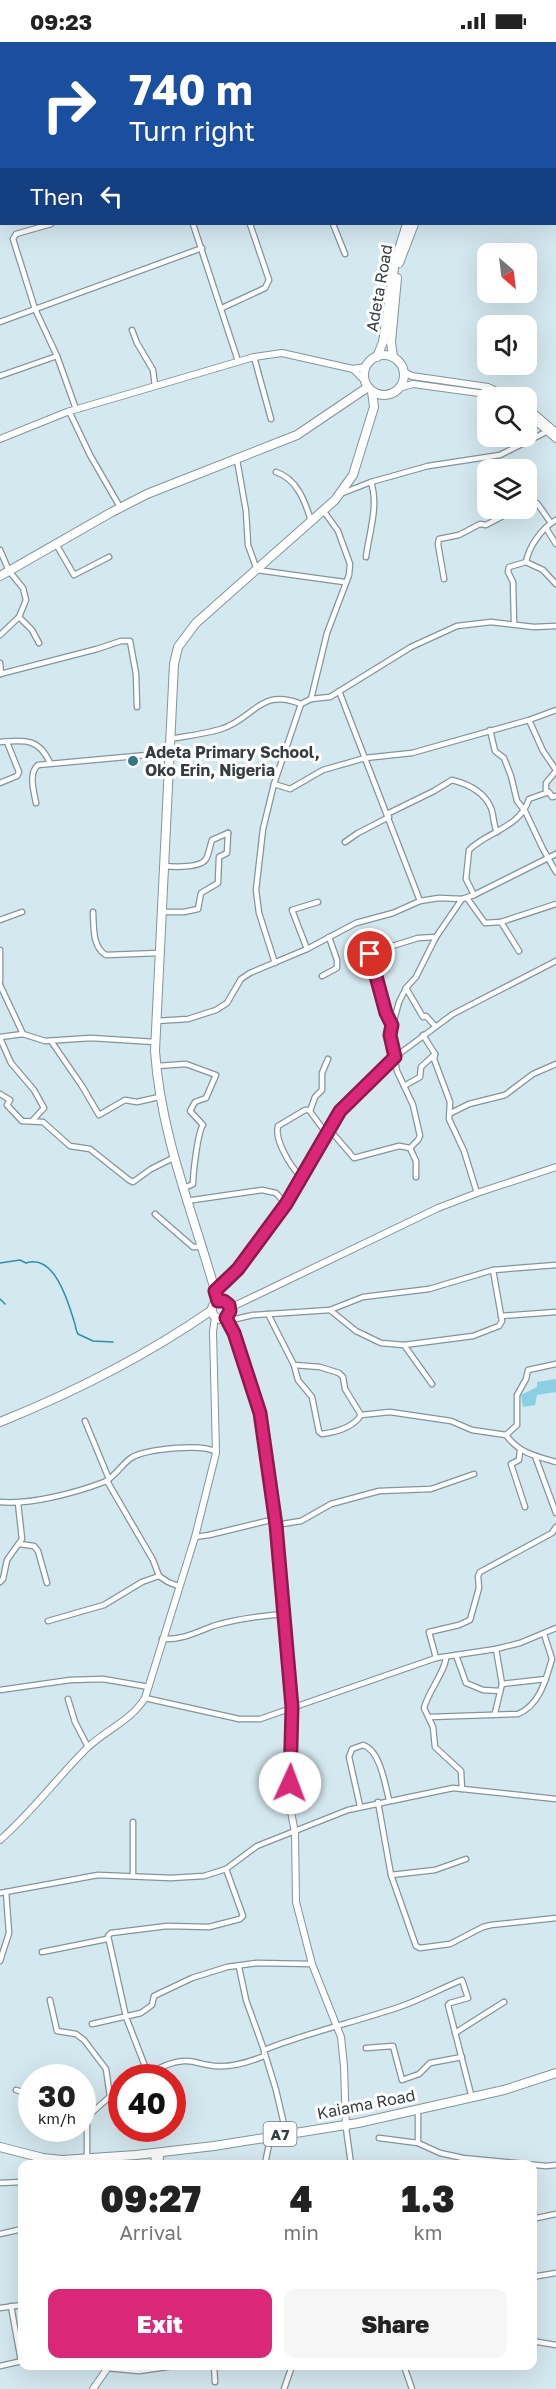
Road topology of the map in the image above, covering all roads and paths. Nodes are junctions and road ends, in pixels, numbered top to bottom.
1 (48, 225) edge
2 (193, 225) edge
3 (250, 225) edge
4 (333, 225) edge
5 (403, 225) edge
6 (407, 225) edge
7 (414, 225) edge
8 (402, 236) junction
9 (202, 248) junction
10 (345, 254) dead end
11 (222, 308) junction
12 (35, 309) junction
13 (0, 322) edge
14 (132, 330) dead end
15 (57, 356) junction
16 (254, 357) junction
17 (376, 357) junction
18 (393, 357) junction
19 (238, 361) junction
20 (366, 367) junction
21 (353, 369) junction
22 (404, 372) junction
23 (0, 376) edge
24 (155, 386) junction
25 (368, 386) junction
26 (488, 387) edge
27 (399, 388) junction
28 (477, 393) edge
29 (386, 395) junction
30 (374, 407) junction
31 (76, 409) junction
32 (69, 411) junction
33 (537, 418) edge
34 (271, 419) dead end
35 (537, 420) edge
36 (541, 422) junction
37 (548, 431) junction
38 (556, 432) edge
39 (0, 439) edge
40 (556, 439) edge
41 (237, 460) junction
42 (276, 472) dead end
43 (371, 482) junction
44 (339, 494) junction
45 (537, 503) edge
46 (120, 507) junction
47 (323, 510) junction
48 (497, 519) edge
49 (311, 521) junction
50 (554, 521) edge
51 (546, 528) junction
52 (56, 544) junction
53 (556, 544) edge
54 (0, 550) edge
55 (109, 557) dead end
56 (366, 557) dead end
57 (526, 562) junction
58 (256, 570) junction
59 (9, 571) junction
60 (0, 576) edge
61 (444, 579) dead end
62 (344, 582) junction
63 (556, 584) edge
64 (19, 617) junction
65 (514, 623) junction
66 (556, 626) edge
67 (0, 635) edge
68 (39, 642) dead end
69 (0, 663) edge
70 (1, 674) edge
71 (339, 691) junction
72 (311, 699) junction
73 (301, 704) junction
74 (137, 707) dead end
75 (556, 710) edge
76 (529, 720) junction
77 (490, 730) junction
78 (170, 739) junction
79 (0, 742) edge
80 (7, 742) junction
81 (170, 753) junction
82 (365, 758) junction
83 (50, 763) junction
84 (556, 771) edge
85 (0, 783) edge
86 (274, 784) junction
87 (546, 793) junction
88 (556, 796) edge
89 (36, 803) dead end
90 (525, 811) junction
91 (388, 815) junction
92 (497, 832) junction
93 (345, 842) dead end
94 (556, 854) edge
95 (549, 858) junction
96 (164, 866) junction
97 (556, 872) edge
98 (474, 896) junction
99 (464, 898) junction
100 (420, 901) junction
101 (318, 902) dead end
102 (556, 904) edge
103 (22, 912) dead end
104 (93, 912) dead end
105 (161, 912) junction
106 (0, 920) edge
107 (501, 922) junction
108 (329, 937) junction
109 (436, 937) junction
110 (307, 949) junction
111 (0, 950) edge
112 (519, 951) dead end
113 (159, 953) junction
114 (555, 961) edge
115 (275, 963) junction
116 (556, 968) edge
117 (322, 976) dead end
118 (0, 983) edge
119 (406, 988) junction
120 (156, 1021) junction
121 (392, 1025) junction
122 (435, 1026) junction
123 (23, 1034) junction
124 (423, 1035) junction
125 (0, 1037) edge
126 (51, 1041) junction
127 (155, 1042) junction
128 (435, 1054) junction
129 (395, 1057) junction
130 (328, 1059) dead end
131 (556, 1064) edge
132 (156, 1066) junction
133 (404, 1086) junction
134 (0, 1094) edge
135 (159, 1097) junction
136 (310, 1111) junction
137 (451, 1113) junction
138 (33, 1120) junction
139 (328, 1131) junction
140 (410, 1148) junction
141 (173, 1158) junction
142 (556, 1167) edge
143 (302, 1177) junction
144 (416, 1177) dead end
145 (182, 1189) junction
146 (477, 1192) junction
147 (186, 1201) junction
148 (286, 1204) junction
149 (155, 1214) dead end
150 (201, 1247) junction
151 (556, 1264) edge
152 (493, 1270) junction
153 (215, 1291) junction
154 (218, 1301) junction
155 (230, 1308) junction
156 (330, 1310) junction
157 (556, 1312) edge
158 (268, 1314) junction
159 (214, 1315) junction
160 (501, 1316) junction
161 (226, 1319) junction
162 (404, 1345) junction
163 (294, 1365) junction
164 (556, 1365) edge
165 (432, 1384) dead end
166 (361, 1415) junction
167 (85, 1421) dead end
168 (0, 1422) edge
169 (506, 1435) junction
170 (520, 1450) junction
171 (216, 1453) junction
172 (535, 1456) junction
173 (556, 1462) edge
174 (474, 1474) dead end
175 (108, 1480) junction
176 (0, 1502) edge
177 (555, 1502) edge
178 (18, 1503) junction
179 (525, 1507) dead end
180 (556, 1512) edge
181 (275, 1522) junction
182 (556, 1527) edge
183 (195, 1537) junction
184 (19, 1544) junction
185 (159, 1576) junction
186 (0, 1582) edge
187 (47, 1583) dead end
188 (178, 1586) junction
189 (284, 1614) junction
190 (48, 1621) dead end
191 (556, 1628) edge
192 (544, 1634) junction
193 (162, 1639) junction
194 (496, 1649) junction
195 (456, 1655) junction
196 (446, 1657) junction
197 (436, 1658) junction
198 (546, 1679) junction
199 (502, 1684) junction
200 (149, 1687) junction
201 (0, 1690) edge
202 (500, 1691) junction
203 (145, 1698) junction
204 (68, 1699) dead end
205 (292, 1707) junction
206 (495, 1713) junction
207 (430, 1717) junction
208 (88, 1747) junction
209 (462, 1789) junction
210 (556, 1798) edge
211 (389, 1800) junction
212 (378, 1802) junction
213 (360, 1806) junction
214 (133, 1822) dead end
215 (294, 1833) junction
216 (0, 1839) edge
217 (466, 1859) dead end
218 (226, 1869) junction
219 (133, 1875) junction
220 (391, 1875) junction
221 (3, 1893) edge
222 (556, 1918) edge
223 (107, 1939) junction
224 (42, 1952) dead end
225 (0, 1961) edge
226 (312, 1964) junction
227 (240, 1967) junction
228 (50, 2000) dead end
229 (504, 2002) dead end
230 (126, 2017) junction
231 (92, 2024) dead end
232 (338, 2027) junction
233 (455, 2033) junction
234 (366, 2048) dead end
235 (265, 2052) junction
236 (462, 2057) junction
237 (144, 2064) edge
238 (172, 2064) edge
239 (556, 2075) edge
240 (108, 2085) edge
241 (472, 2098) junction
242 (108, 2099) edge
243 (96, 2109) edge
244 (418, 2114) junction
245 (345, 2126) junction
246 (286, 2133) junction
247 (379, 2138) dead end
248 (270, 2139) junction
249 (86, 2142) edge
250 (418, 2144) junction
251 (0, 2149) edge
252 (157, 2158) edge
253 (35, 2160) edge
254 (53, 2160) edge
255 (87, 2160) edge
256 (122, 2160) edge
257 (266, 2160) edge
258 (350, 2160) edge
259 (484, 2160) edge
260 (537, 2165) edge
261 (556, 2165) edge
262 (18, 2182) edge
263 (0, 2183) edge
264 (556, 2214) edge
265 (537, 2218) edge
266 (18, 2230) edge
267 (0, 2234) edge
268 (556, 2273) edge
269 (537, 2276) edge
270 (18, 2305) edge
271 (11, 2306) junction
272 (0, 2308) edge
273 (18, 2341) edge
274 (537, 2342) edge
275 (556, 2345) edge
276 (18, 2362) edge
277 (0, 2366) edge
278 (106, 2370) edge
279 (214, 2370) edge
280 (291, 2370) edge
281 (405, 2370) edge
282 (215, 2382) dead end
283 (93, 2389) edge
284 (284, 2389) edge
285 (412, 2389) edge

1 - 12 street
2 - 9 street
3 - 11 street
4 - 10 street
5 - 8 street
6 - 8 main road, Adeta Road
7 - 18 main road, Adeta Road
8 - 17 main road, Adeta Road
9 - 11 street
9 - 12 street
11 - 19 street
12 - 13 street
12 - 15 street
14 - 24 street
15 - 23 street
15 - 31 street
16 - 19 street
16 - 21 street
16 - 34 street
17 - 18 main road
17 - 20 main road
18 - 22 main road
19 - 24 street
20 - 21 street
20 - 25 main road
21 - 25 street
22 - 26 street
22 - 27 main road
24 - 31 street
25 - 29 main road
25 - 30 main road
25 - 41 main road
27 - 28 street
27 - 29 main road
29 - 30 main road
30 - 44 main road
31 - 32 street
32 - 39 street
32 - 46 street
33 - 36 street
35 - 36 street
36 - 37 street
36 - 38 street
37 - 40 street
37 - 43 street
41 - 46 main road
41 - 58 street
42 - 49 street
43 - 44 street
43 - 56 street
44 - 47 main road
45 - 50 street
46 - 52 main road
47 - 49 main road
47 - 62 street
48 - 61 street
49 - 58 main road
50 - 51 street
51 - 53 street
51 - 57 street
52 - 55 street
52 - 59 main road
54 - 59 street
57 - 63 street
57 - 65 street
58 - 62 street
58 - 78 main road
59 - 60 main road
59 - 64 street
62 - 72 street
64 - 67 street
64 - 68 street
65 - 66 street
65 - 71 street
69 - 70 street
70 - 74 street
71 - 72 street
71 - 82 street
72 - 73 street
73 - 78 street
73 - 86 street
75 - 76 street
76 - 77 street
76 - 84 street
77 - 82 street
77 - 90 street
78 - 81 main road
79 - 80 street
80 - 83 street
80 - 85 street
81 - 83 street
81 - 96 main road
82 - 86 street
82 - 91 street
83 - 89 street
84 - 87 street
86 - 115 street
87 - 88 street
87 - 90 street
90 - 92 street
90 - 95 street
91 - 92 street
91 - 93 street
91 - 100 street
92 - 98 street
94 - 95 street
95 - 97 street
95 - 98 street
96 - 105 main road
96 - 105 street
98 - 99 street
99 - 100 street
99 - 107 street
99 - 109 street
100 - 108 street
101 - 110 street
102 - 107 street
103 - 106 street
104 - 113 street
105 - 113 main road
107 - 112 street
108 - 110 street
108 - 117 street
109 - 119 street
109 - 121 street
110 - 115 street
111 - 118 street
113 - 120 main road
114 - 116 street
114 - 122 street
115 - 120 street
118 - 123 street
119 - 121 street
119 - 122 street
120 - 127 main road
121 - 129 street
122 - 124 street
123 - 125 street
123 - 126 street
124 - 128 street
124 - 129 street
125 - 138 street
126 - 127 street
126 - 135 street
127 - 132 main road
128 - 133 street
128 - 137 street
129 - 133 street
129 - 139 street
130 - 136 street
131 - 137 street
132 - 135 main road
132 - 145 street
133 - 140 street
134 - 138 street
135 - 141 main road
136 - 139 street
136 - 143 street
137 - 146 street
138 - 141 street
139 - 140 street
139 - 143 street
140 - 144 street
141 - 145 main road
142 - 146 street
143 - 148 street
145 - 147 main road
146 - 155 street
147 - 148 street
147 - 150 main road
148 - 153 street
149 - 150 street
150 - 153 main road
151 - 152 street
152 - 156 street
152 - 160 street
153 - 154 main road
154 - 155 main road
154 - 159 main road
155 - 161 main road
156 - 158 street
156 - 162 street
157 - 160 street
158 - 161 street
158 - 163 street
159 - 161 main road
159 - 168 main road
159 - 171 street
160 - 162 street
161 - 181 street
162 - 165 street
163 - 166 street
163 - 166 street
164 - 169 street
166 - 169 street
167 - 175 street
169 - 170 street
170 - 172 street
170 - 179 street
171 - 175 street
171 - 183 street
172 - 173 street
172 - 177 street
174 - 181 street
175 - 178 street
175 - 185 street
176 - 178 street
177 - 180 street
178 - 184 street
181 - 183 street
181 - 189 street
182 - 197 street
183 - 188 street
184 - 186 street
184 - 187 street
185 - 188 street
185 - 190 street
188 - 193 street
189 - 193 street
189 - 205 street
191 - 192 street
192 - 194 street
192 - 198 street
193 - 200 street
194 - 195 street
194 - 199 street
195 - 196 street
195 - 202 street
196 - 197 street
196 - 207 street
197 - 205 street
198 - 199 street
198 - 206 street
199 - 202 street
200 - 201 street
200 - 203 street
202 - 206 street
203 - 205 street
203 - 208 street
204 - 208 street
205 - 215 street
206 - 207 street
207 - 209 street
208 - 216 street
209 - 210 street
209 - 211 street
211 - 212 street
211 - 213 street
212 - 213 street
212 - 220 street
213 - 215 street
214 - 219 street
215 - 218 street
215 - 226 street
217 - 220 street
218 - 219 street
218 - 223 street
219 - 221 street
220 - 222 street
221 - 225 street
223 - 224 street
223 - 230 street
226 - 227 street
226 - 232 street
227 - 230 street
227 - 235 street
228 - 240 street
229 - 233 street
230 - 231 street
230 - 237 street
232 - 233 street
232 - 235 street
232 - 245 street
233 - 236 street
234 - 236 street
235 - 238 street
235 - 246 street
236 - 241 street
239 - 241 highway, Kaiama Road / A7
239 - 244 highway, Kaiama Road / A7
241 - 245 highway, Kaiama Road / A7
242 - 243 street
244 - 245 highway, Kaiama Road / A7
244 - 250 street
245 - 246 highway, Kaiama Road / A7
245 - 248 highway, Kaiama Road / A7
245 - 258 street
246 - 252 highway, Kaiama Road / A7
247 - 250 street
248 - 252 highway, Kaiama Road / A7
248 - 257 street
249 - 255 street
250 - 259 street
251 - 253 highway, Kaiama Road / A7
251 - 254 highway, Kaiama Road / A7
252 - 256 highway, Kaiama Road / A7
260 - 261 street
262 - 263 street
264 - 265 street
266 - 267 street
268 - 269 street
270 - 271 street
271 - 272 street
271 - 273 street
274 - 275 street
276 - 277 street
278 - 283 street
279 - 282 street
280 - 284 street
281 - 285 street

